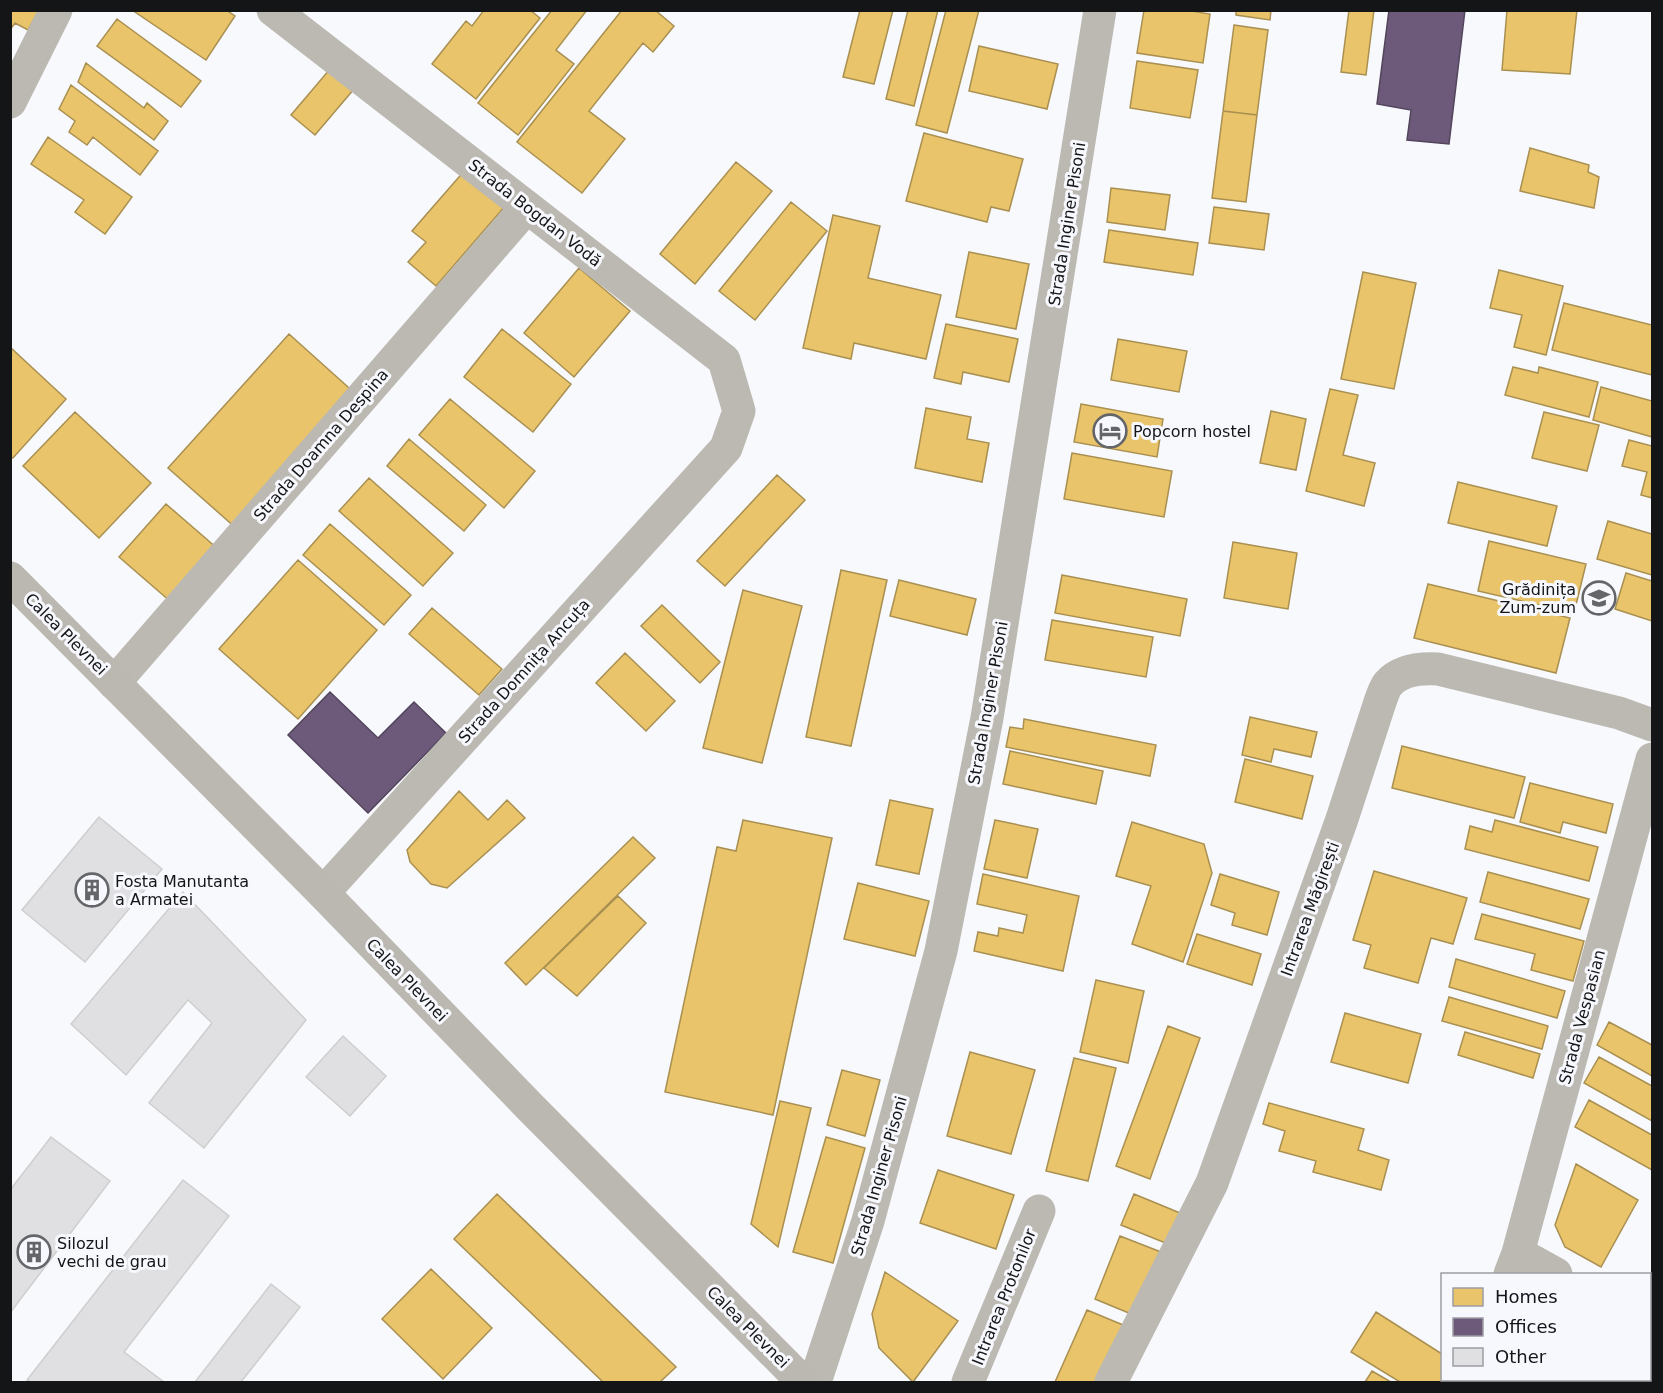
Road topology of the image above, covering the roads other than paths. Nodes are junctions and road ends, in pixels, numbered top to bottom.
1 (56, 10) edge
2 (273, 10) edge
3 (1100, 10) edge
4 (10, 102) edge
5 (527, 207) junction
6 (726, 448) joint
7 (10, 578) edge
8 (114, 683) junction
9 (1653, 725) edge
10 (1650, 779) edge
11 (323, 893) junction
12 (1039, 1211) dead end
13 (1514, 1264) edge
14 (1548, 1273) edge
15 (803, 1383) edge
16 (815, 1383) edge
17 (968, 1383) edge
18 (1111, 1383) edge

1 - 4 street
2 - 5 street, Strada Bogdan Vodă
3 - 16 street, Strada Inginer Pisoni
5 - 6 street, Strada Bogdan Vodă
5 - 8 street, Strada Doamna Despina
6 - 11 street, Strada Domnița Ancuța
7 - 8 main road, Calea Plevnei
8 - 11 main road, Calea Plevnei
9 - 18 street, Intrarea Măgirești
10 - 13 street, Strada Vespasian
11 - 15 main road, Calea Plevnei
12 - 17 street, Intrarea Protonilor
13 - 14 street

